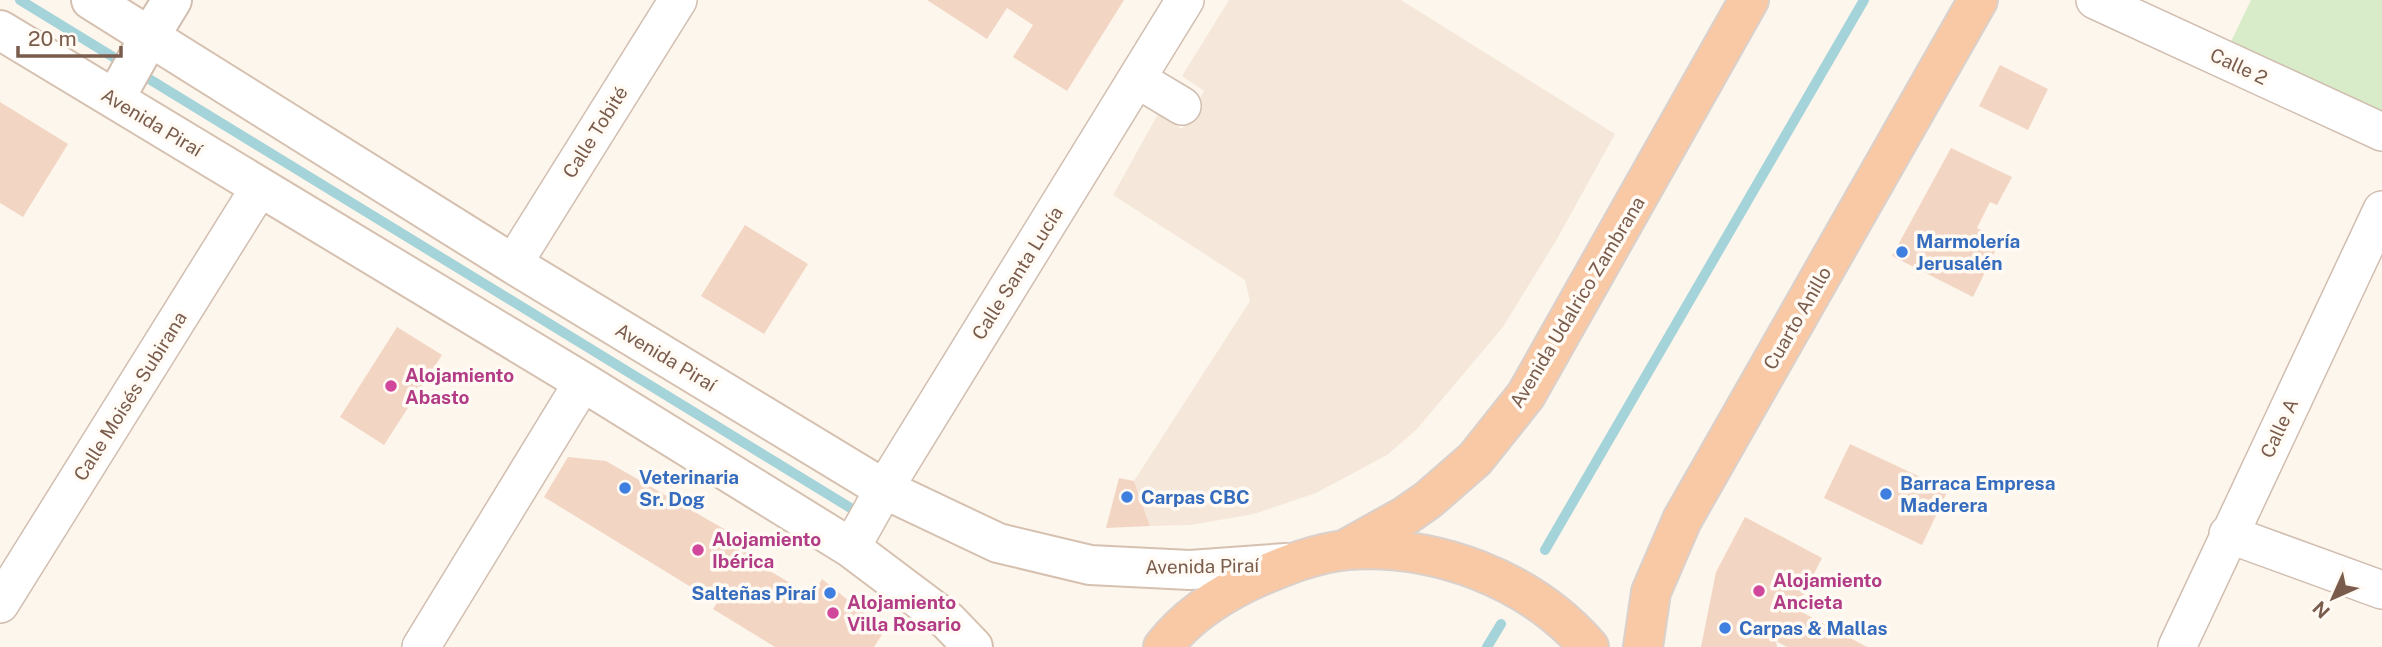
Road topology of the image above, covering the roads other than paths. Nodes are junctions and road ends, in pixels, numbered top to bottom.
1 (91, 0) edge
2 (172, 0) edge
3 (678, 0) edge
4 (1185, 0) edge
5 (1749, 0) edge
6 (1978, 0) edge
7 (2095, 0) edge
8 (0, 30) edge
9 (148, 39) junction
10 (1137, 79) junction
11 (117, 96) junction
12 (1182, 106) dead end
13 (2382, 132) edge
14 (260, 187) junction
15 (2382, 210) edge
16 (513, 264) junction
17 (583, 382) junction
18 (881, 494) junction
19 (2228, 534) junction
20 (853, 544) junction
21 (1344, 551) junction
22 (1292, 562) junction
23 (2382, 590) edge
24 (0, 604) edge
25 (1581, 637) edge
26 (421, 647) edge
27 (973, 647) edge
28 (1163, 647) edge
29 (1643, 647) edge
30 (2177, 647) edge

1 - 9 main road, Avenida Piraí
2 - 9 main road
3 - 16 street, Calle Tobité
4 - 10 street, Calle Santa Lucía
5 - 21 highway, Avenida Udalrico Zambrana
6 - 29 highway, Cuarto Anillo
7 - 13 street, Calle 2
8 - 11 main road, Avenida Piraí
9 - 11 main road
9 - 16 main road, Avenida Piraí
10 - 12 street
10 - 18 street, Calle Santa Lucía
11 - 14 main road, Avenida Piraí
14 - 17 main road, Avenida Piraí
14 - 24 street, Calle Moisés Subirana
15 - 19 street, Calle A
16 - 18 main road, Avenida Piraí
17 - 20 main road, Avenida Piraí
17 - 26 street
18 - 20 street, Calle Santa Lucía
18 - 22 main road, Avenida Piraí
19 - 23 street
19 - 30 street, Calle A
20 - 27 main road, Avenida Piraí
21 - 22 highway
21 - 25 highway
22 - 28 highway

